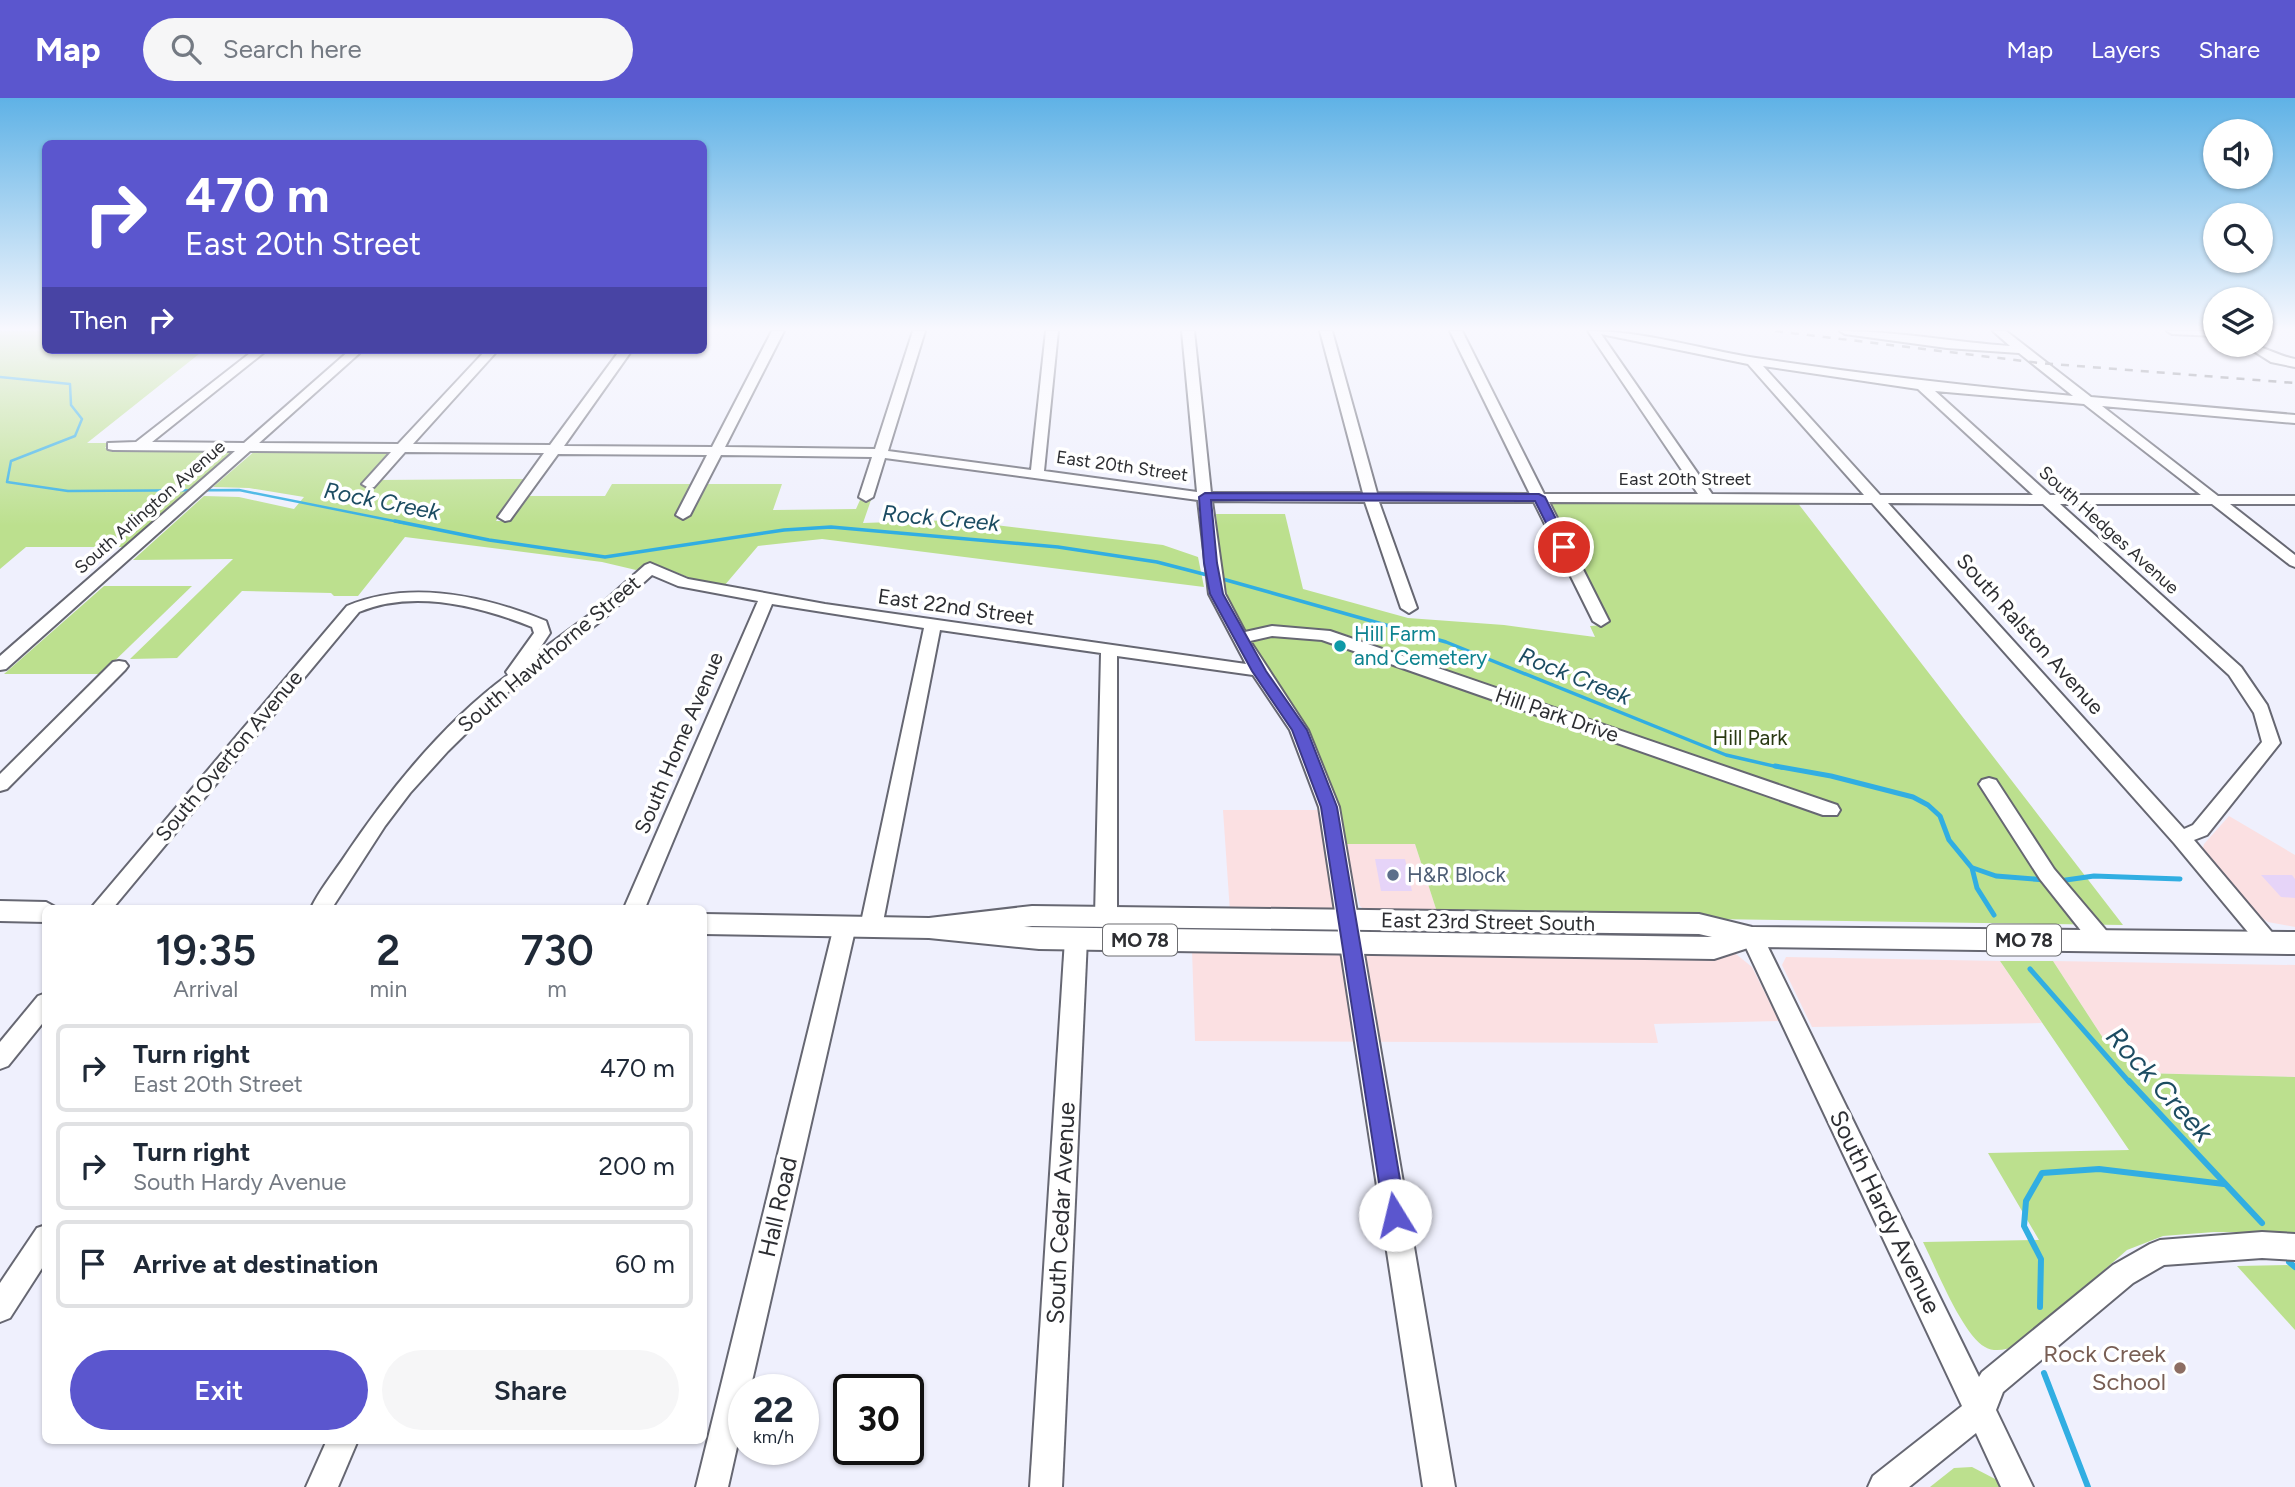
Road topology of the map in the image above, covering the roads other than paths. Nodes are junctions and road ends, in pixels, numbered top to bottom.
1 (203, 396) edge
2 (306, 396) edge
3 (449, 396) edge
4 (593, 396) edge
5 (744, 396) edge
6 (898, 396) edge
7 (1045, 396) edge
8 (1195, 396) edge
9 (1343, 396) edge
10 (1488, 396) edge
11 (1638, 396) edge
12 (1784, 396) edge
13 (1934, 396) edge
14 (2026, 396) edge
15 (2083, 396) edge
16 (2091, 402) junction
17 (2295, 419) edge
18 (113, 446) dead end
19 (139, 446) junction
20 (249, 447) junction
21 (401, 448) junction
22 (554, 449) junction
23 (716, 450) junction
24 (880, 454) junction
25 (1037, 474) junction
26 (207, 483) joint
27 (369, 484) dead end
28 (866, 497) dead end
29 (1205, 497) junction
30 (1539, 497) junction
31 (1371, 498) junction
32 (1708, 498) junction
33 (1879, 500) junction
34 (2047, 500) junction
35 (2217, 500) junction
36 (2295, 500) edge
37 (183, 503) joint
38 (683, 515) dead end
39 (505, 517) dead end
40 (2295, 562) edge
41 (650, 568) joint
42 (768, 597) junction
43 (1409, 608) dead end
44 (1601, 621) dead end
45 (933, 624) junction
46 (1241, 638) junction
47 (1109, 650) junction
48 (0, 665) edge
49 (119, 666) dead end
50 (1259, 671) junction
51 (504, 686) junction
52 (1989, 784) dead end
53 (0, 785) edge
54 (1830, 810) dead end
55 (2181, 838) junction
56 (104, 905) edge
57 (323, 905) edge
58 (635, 905) edge
59 (0, 911) edge
60 (42, 912) edge
61 (1106, 918) junction
62 (707, 924) edge
63 (858, 926) junction
64 (929, 928) junction
65 (1350, 932) junction
66 (1752, 937) junction
67 (1076, 939) junction
68 (2102, 941) junction
69 (2282, 943) edge
70 (42, 1007) edge
71 (0, 1059) edge
72 (42, 1243) edge
73 (2295, 1247) edge
74 (0, 1308) edge
75 (1981, 1410) junction
76 (341, 1444) edge
77 (323, 1487) edge
78 (712, 1487) edge
79 (1046, 1487) edge
80 (1438, 1487) edge
81 (1884, 1487) edge
82 (2017, 1487) edge

1 - 19 street
2 - 20 street, South Arlington Avenue
3 - 21 street
4 - 22 street
5 - 23 street
6 - 24 street
7 - 25 street
8 - 29 street
9 - 31 street
10 - 30 street
11 - 32 street
12 - 33 street, South Ralston Avenue
13 - 34 street, South Hedges Avenue
14 - 16 street
15 - 16 street
16 - 17 street
16 - 35 street
18 - 19 street, East 20th Street
19 - 20 street, East 20th Street
20 - 21 street, East 20th Street
20 - 26 street, South Arlington Avenue
21 - 22 street, East 20th Street
21 - 27 street
22 - 23 street, East 20th Street
22 - 39 street
23 - 24 street, East 20th Street
23 - 38 street
24 - 25 street, East 20th Street
24 - 28 street
25 - 29 street, East 20th Street
26 - 37 street, South Arlington Avenue
29 - 31 street, East 20th Street
29 - 46 street
30 - 31 street, East 20th Street
30 - 32 street, East 20th Street
30 - 44 street
31 - 43 street
32 - 33 street, East 20th Street
33 - 34 street, East 20th Street
33 - 55 street, South Ralston Avenue
34 - 35 street, East 20th Street
34 - 55 street, South Hedges Avenue
35 - 36 street, East 20th Street
35 - 40 street
37 - 48 street, South Arlington Avenue
41 - 42 street, East 22nd Street
41 - 51 street, South Hawthorne Street
42 - 45 street, East 22nd Street
42 - 58 street, South Home Avenue
45 - 47 street, East 22nd Street
45 - 63 street, Hall Road
46 - 50 street
46 - 54 street, Hill Park Drive
47 - 50 street, East 22nd Street
47 - 61 street
49 - 53 street
50 - 65 street
51 - 56 street, South Overton Avenue
51 - 57 street, South Hawthorne Street
52 - 68 street
55 - 69 street, South Ralston Avenue
59 - 60 main road
61 - 64 main road, East 23rd Street South / MO 78
61 - 65 main road, East 23rd Street South / MO 78
62 - 63 main road, East 23rd Street South / MO 78
63 - 64 main road, East 23rd Street South / MO 78
63 - 78 street, Hall Road
64 - 67 main road, East 23rd Street South / MO 78
65 - 66 main road, East 23rd Street South / MO 78
65 - 67 main road, East 23rd Street South / MO 78
65 - 80 street
66 - 68 main road, East 23rd Street South / MO 78
66 - 75 street, South Hardy Avenue
67 - 79 street, South Cedar Avenue
68 - 69 main road, East 23rd Street South / MO 78
70 - 71 street
72 - 74 street
73 - 75 street
75 - 81 street
75 - 82 street, South Hardy Avenue
76 - 77 street

